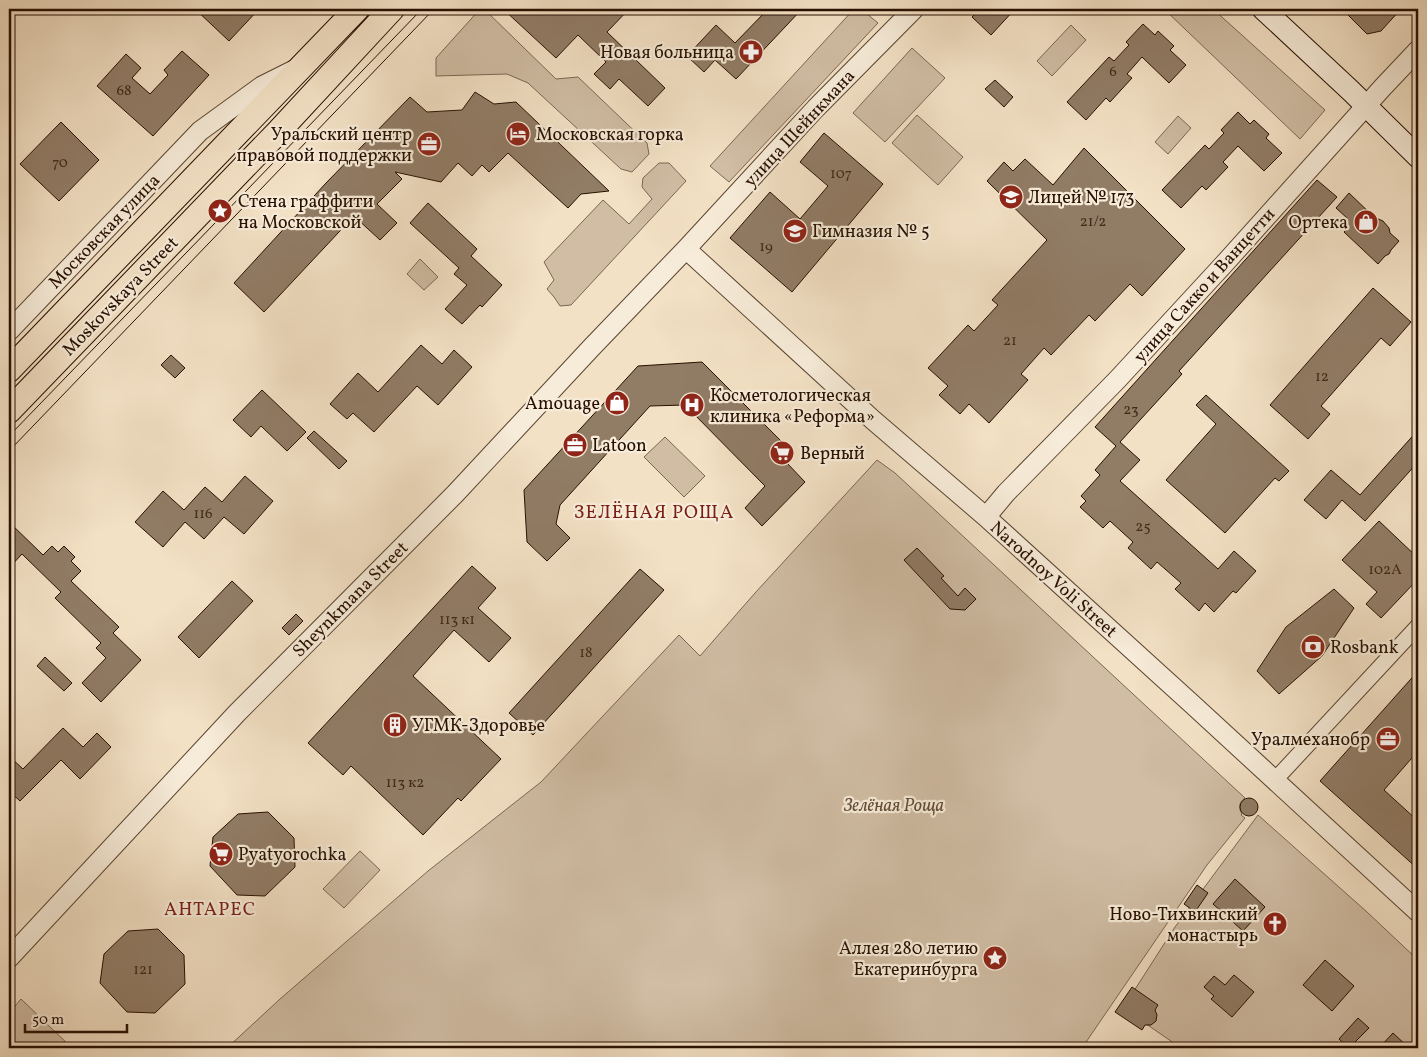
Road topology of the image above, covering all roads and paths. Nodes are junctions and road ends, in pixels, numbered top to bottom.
1 (357, 9) edge
2 (392, 9) edge
3 (914, 9) edge
4 (1263, 9) edge
5 (1418, 50) edge
6 (302, 66) junction
7 (1366, 106) junction
8 (1418, 157) edge
9 (686, 249) junction
10 (9, 331) edge
11 (9, 370) edge
12 (9, 411) edge
13 (986, 517) junction
14 (1418, 626) edge
15 (1274, 780) junction
16 (1418, 912) edge
17 (9, 958) edge

1 - 6 main road
2 - 12 main road, Moskovskaya Street
3 - 9 street, улица Шейнкмана
4 - 7 main road
5 - 7 street, улица Сакко и Ванцетти
6 - 10 street, Московская улица
6 - 11 main road, Moskovskaya Street
7 - 8 main road
7 - 13 street, улица Сакко и Ванцетти
9 - 13 street, Narodnoy Voli Street
9 - 17 street, Sheynkmana Street
13 - 15 street, Narodnoy Voli Street
14 - 15 street
15 - 16 street, Narodnoy Voli Street

